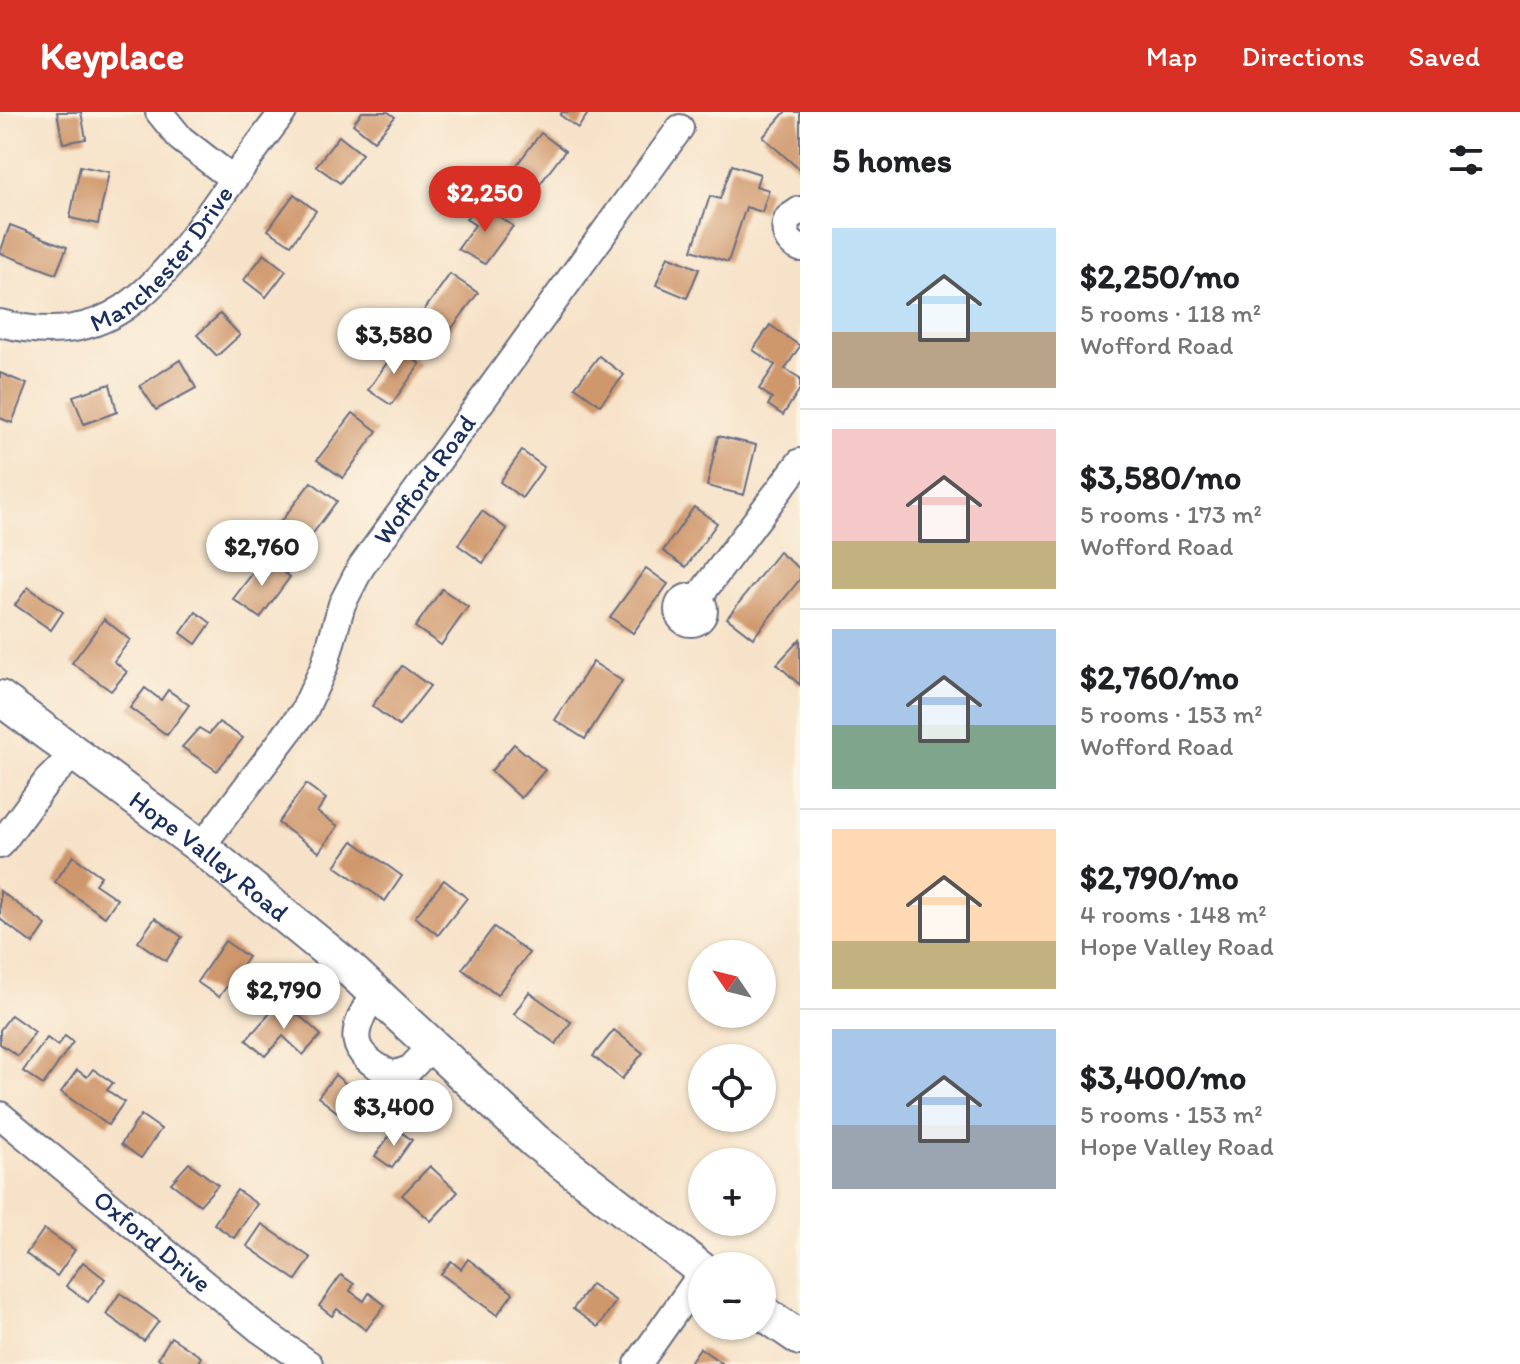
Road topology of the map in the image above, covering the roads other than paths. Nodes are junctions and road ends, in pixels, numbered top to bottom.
1 (159, 112) edge
2 (283, 112) edge
3 (680, 128) dead end
4 (233, 179) junction
5 (800, 210) edge
6 (800, 249) edge
7 (0, 323) edge
8 (800, 462) edge
9 (698, 598) dead end
10 (0, 698) edge
11 (75, 753) junction
12 (0, 845) edge
13 (201, 847) junction
14 (375, 992) junction
15 (432, 1046) junction
16 (0, 1115) edge
17 (688, 1260) edge
18 (688, 1291) edge
19 (776, 1322) edge
20 (800, 1338) edge
21 (309, 1364) edge
22 (638, 1364) edge

1 - 4 street
2 - 4 street, Manchester Drive
3 - 13 street, Wofford Road
4 - 7 street, Manchester Drive
5 - 6 street
8 - 9 street
10 - 11 main road, Hope Valley Road
11 - 12 street
11 - 13 main road, Hope Valley Road
13 - 14 main road, Hope Valley Road
14 - 15 main road, Hope Valley Road
14 - 15 street
15 - 17 main road, Hope Valley Road
16 - 21 street, Oxford Drive
18 - 22 street
19 - 20 main road

